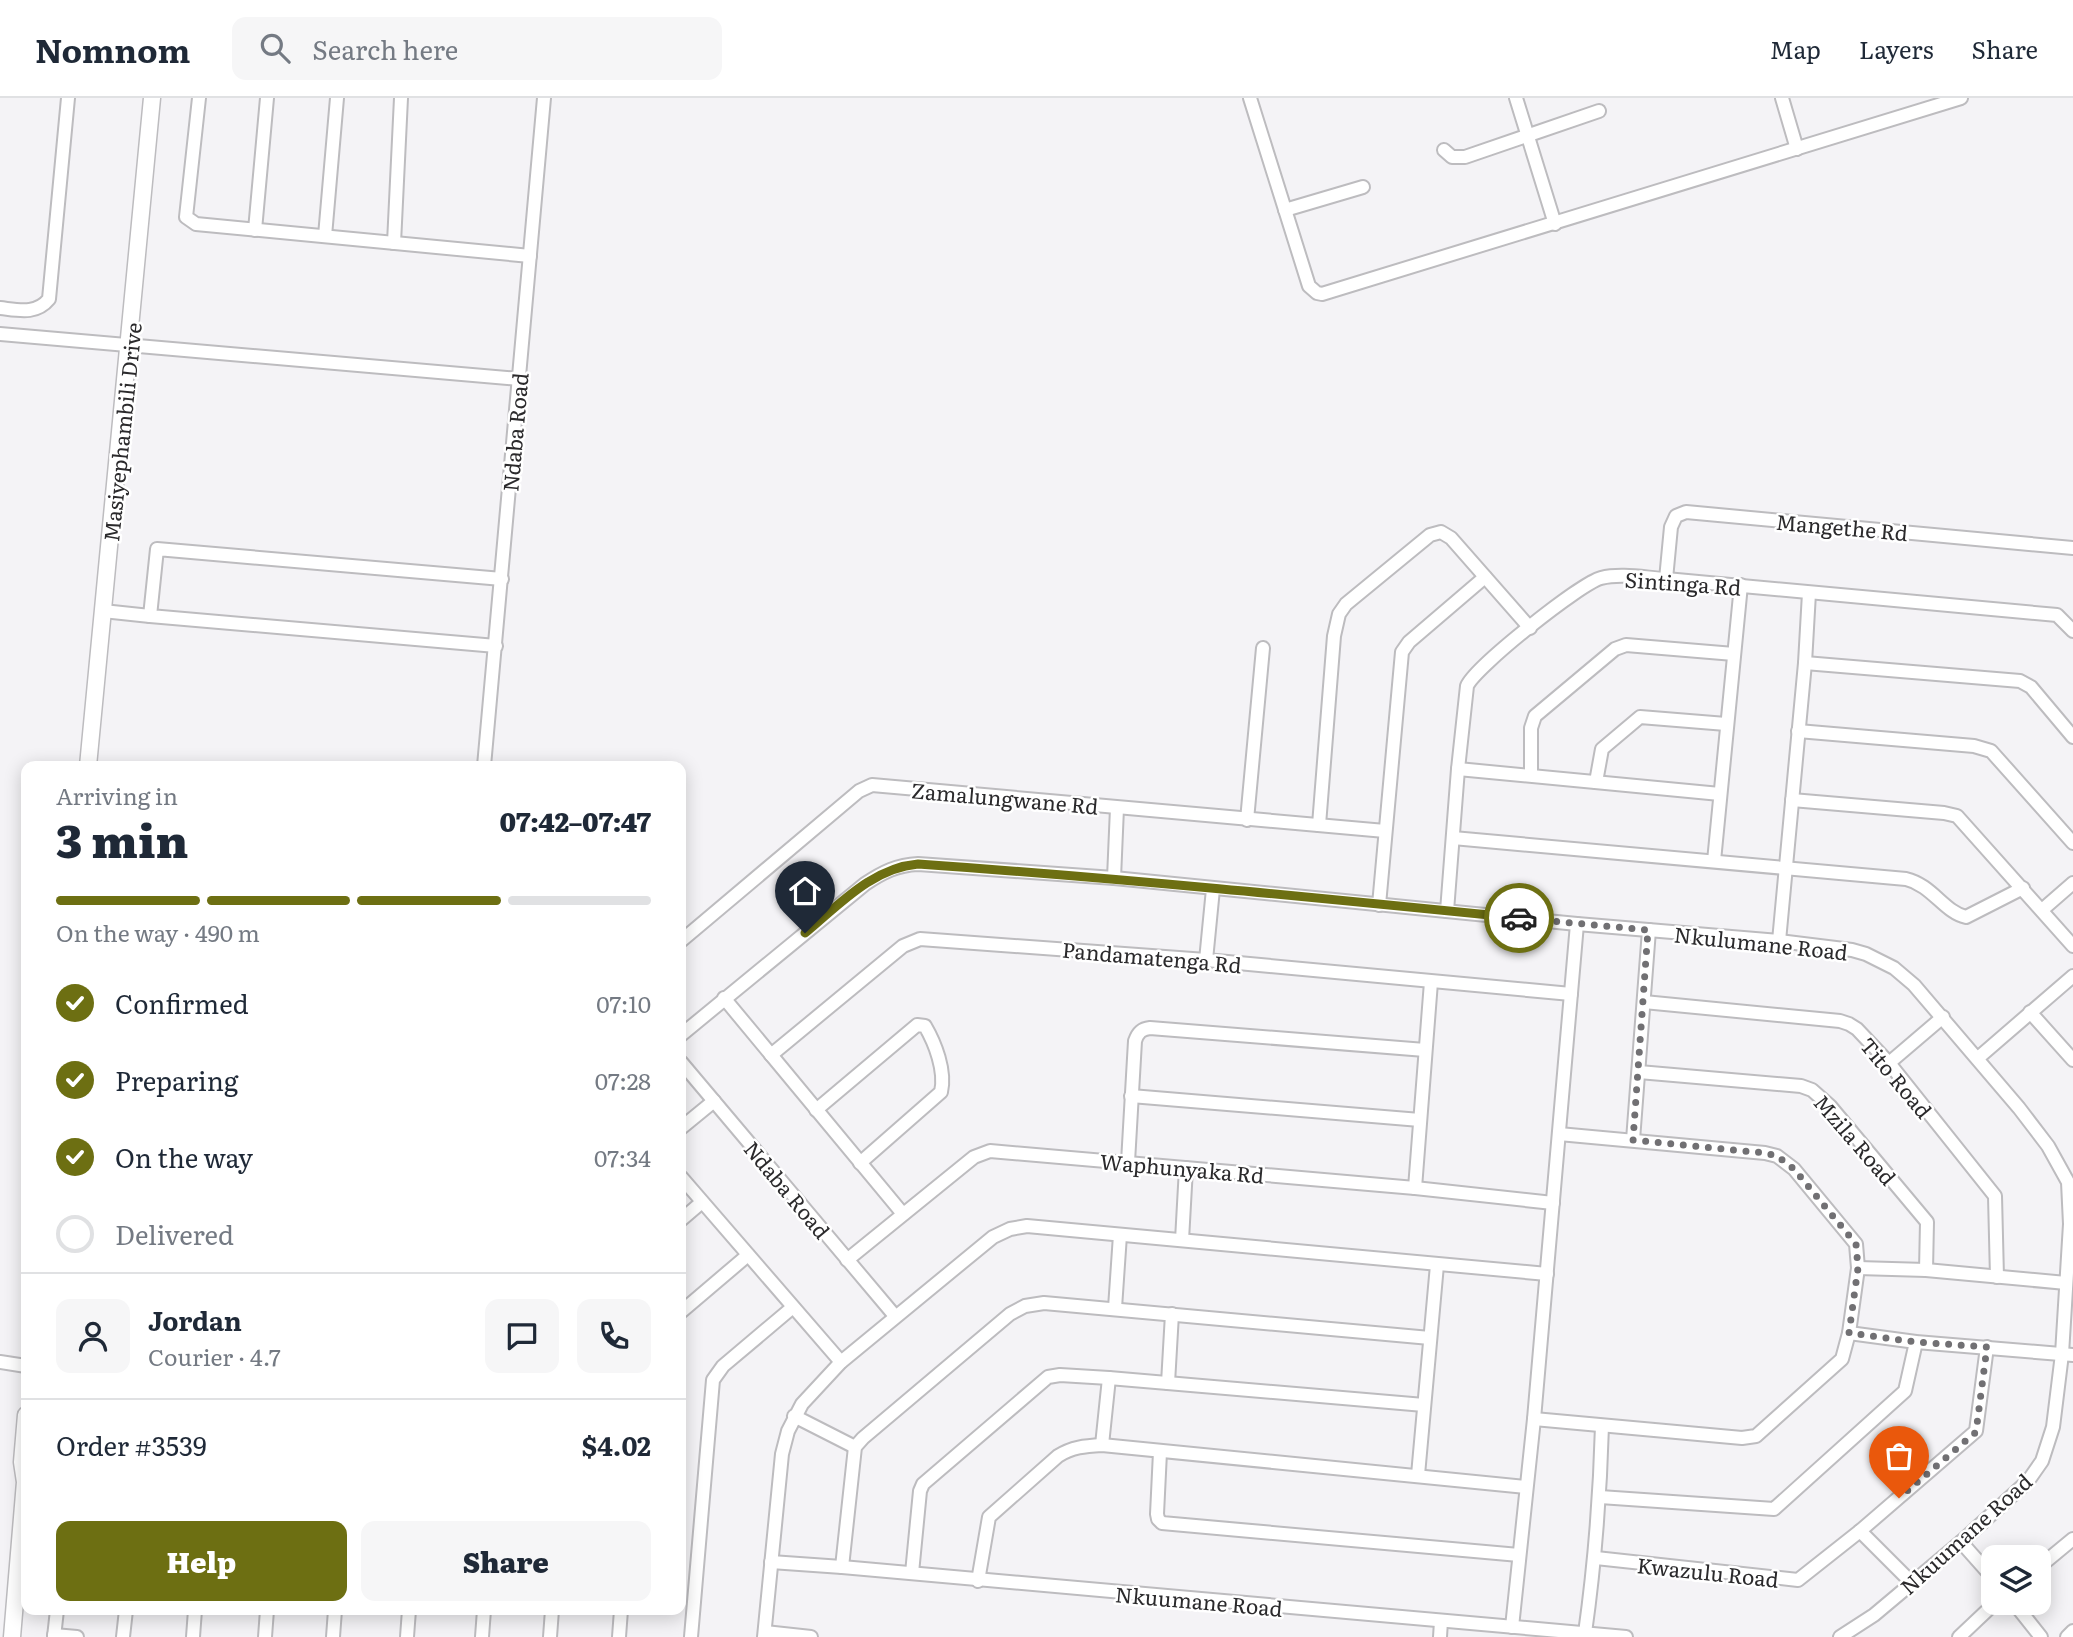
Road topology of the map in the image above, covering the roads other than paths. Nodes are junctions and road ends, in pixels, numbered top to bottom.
1 (68, 98) edge
2 (152, 98) edge
3 (198, 98) edge
4 (267, 98) edge
5 (337, 98) edge
6 (401, 98) edge
7 (544, 98) edge
8 (1250, 98) edge
9 (1516, 98) edge
10 (1782, 98) edge
11 (1961, 98) edge
12 (1599, 111) dead end
13 (1528, 136) junction
14 (1797, 149) junction
15 (1444, 150) dead end
16 (1363, 187) dead end
17 (1285, 210) junction
18 (1555, 224) junction
19 (255, 230) junction
20 (325, 236) junction
21 (394, 243) junction
22 (530, 256) junction
23 (0, 308) edge
24 (0, 334) edge
25 (129, 345) junction
26 (519, 379) junction
27 (2073, 548) edge
28 (1485, 577) junction
29 (502, 579) junction
30 (1666, 579) junction
31 (1741, 585) junction
32 (1809, 593) junction
33 (103, 611) junction
34 (149, 616) junction
35 (1530, 628) junction
36 (2073, 631) edge
37 (496, 646) junction
38 (1263, 648) dead end
39 (1734, 654) junction
40 (1805, 663) junction
41 (1727, 724) junction
42 (1798, 731) junction
43 (2073, 737) edge
44 (88, 761) edge
45 (484, 761) edge
46 (1458, 769) junction
47 (1531, 775) junction
48 (1596, 782) junction
49 (1720, 794) junction
50 (1792, 800) junction
51 (1117, 808) junction
52 (1247, 820) junction
53 (1319, 825) junction
54 (1385, 831) junction
55 (1453, 838) junction
56 (2073, 843) edge
57 (1714, 861) junction
58 (1784, 869) junction
59 (1114, 878) junction
60 (2073, 883) edge
61 (2023, 888) junction
62 (1213, 889) junction
63 (1379, 905) junction
64 (2042, 910) junction
65 (1447, 911) junction
66 (1577, 924) junction
67 (1648, 930) junction
68 (686, 937) edge
69 (1779, 941) junction
70 (2073, 946) edge
71 (1206, 960) junction
72 (2073, 976) edge
73 (1432, 982) junction
74 (1571, 994) junction
75 (724, 998) junction
76 (1644, 1002) junction
77 (2030, 1012) junction
78 (1942, 1017) junction
79 (686, 1031) edge
80 (1425, 1050) junction
81 (771, 1055) junction
82 (1978, 1058) junction
83 (2073, 1060) edge
84 (1889, 1063) junction
85 (686, 1068) edge
86 (1639, 1072) junction
87 (1132, 1096) junction
88 (714, 1101) junction
89 (816, 1110) junction
90 (1420, 1120) junction
91 (686, 1124) edge
92 (1559, 1134) junction
93 (1633, 1140) junction
94 (1128, 1162) junction
95 (860, 1163) junction
96 (1186, 1168) junction
97 (686, 1183) edge
98 (1415, 1188) junction
99 (702, 1202) junction
100 (1553, 1203) junction
101 (903, 1214) junction
102 (686, 1216) edge
103 (1120, 1235) junction
104 (1182, 1240) junction
105 (748, 1255) junction
106 (847, 1259) junction
107 (1437, 1265) junction
108 (1858, 1268) junction
109 (1926, 1270) junction
110 (1547, 1274) junction
111 (1997, 1277) junction
112 (2066, 1283) junction
113 (793, 1307) junction
114 (686, 1308) edge
115 (1115, 1308) junction
116 (1172, 1314) junction
117 (895, 1316) junction
118 (1849, 1333) junction
119 (1430, 1338) junction
120 (1916, 1342) junction
121 (1987, 1347) junction
122 (2067, 1354) edge
123 (0, 1362) edge
124 (841, 1362) junction
125 (21, 1365) edge
126 (1109, 1378) junction
127 (1168, 1383) junction
128 (1424, 1405) junction
129 (794, 1416) junction
130 (1534, 1419) junction
131 (1602, 1426) junction
132 (1101, 1445) junction
133 (855, 1447) junction
134 (1160, 1452) junction
135 (1418, 1475) junction
136 (1526, 1487) junction
137 (1600, 1497) junction
138 (21, 1528) edge
139 (1860, 1531) junction
140 (2073, 1539) edge
141 (1961, 1542) junction
142 (1519, 1555) junction
143 (2051, 1556) edge
144 (1595, 1558) junction
145 (771, 1562) junction
146 (1981, 1564) edge
147 (842, 1567) junction
148 (912, 1573) junction
149 (978, 1581) junction
150 (1912, 1583) junction
151 (56, 1615) edge
152 (125, 1615) edge
153 (195, 1615) edge
154 (267, 1615) edge
155 (335, 1615) edge
156 (409, 1615) edge
157 (484, 1615) edge
158 (552, 1615) edge
159 (621, 1615) edge
160 (1982, 1615) edge
161 (2024, 1615) edge
162 (1441, 1621) junction
163 (1513, 1627) junction
164 (2073, 1631) edge
165 (1585, 1633) junction
166 (764, 1634) edge
167 (54, 1636) edge
168 (12, 1637) edge
169 (77, 1637) edge
170 (123, 1637) edge
171 (193, 1637) edge
172 (265, 1637) edge
173 (333, 1637) edge
174 (407, 1637) edge
175 (482, 1637) edge
176 (550, 1637) edge
177 (619, 1637) edge
178 (691, 1637) edge
179 (811, 1637) edge
180 (1440, 1637) edge
181 (1626, 1637) edge
182 (1840, 1637) edge
183 (1959, 1637) edge
184 (2041, 1637) edge
185 (2067, 1637) edge

1 - 23 street
2 - 25 main road, Masiyephambili Drive
3 - 19 street
4 - 19 street
5 - 20 street
6 - 21 street
7 - 22 street, Ndaba Road
8 - 17 street
9 - 13 street
10 - 14 street
11 - 14 street
12 - 13 street
13 - 15 street
13 - 18 street
14 - 18 street
16 - 17 street
17 - 18 street
19 - 20 street
20 - 21 street
21 - 22 street
22 - 26 street, Ndaba Road
24 - 25 street
25 - 26 street
25 - 33 main road, Masiyephambili Drive
26 - 29 street, Ndaba Road
27 - 30 street, Mangethe Rd
28 - 35 street
28 - 53 street
28 - 54 street
29 - 34 street
29 - 37 street, Ndaba Road
30 - 31 street, Sintinga Rd
30 - 35 street, Sintinga Rd
31 - 32 street, Sintinga Rd
31 - 39 street
32 - 36 street, Sintinga Rd
32 - 40 street
33 - 34 street
33 - 44 main road, Masiyephambili Drive
34 - 37 street
35 - 46 street, Sintinga Rd
37 - 45 street, Ndaba Road
38 - 52 street
39 - 41 street
39 - 47 street
40 - 42 street
40 - 43 street
41 - 48 street
41 - 49 street
42 - 50 street
42 - 56 street
46 - 47 street
46 - 55 street, Sintinga Rd
47 - 48 street
48 - 49 street
49 - 57 street
50 - 58 street
50 - 61 street
51 - 52 street, Zamalungwane Rd
51 - 59 street
51 - 68 street, Zamalungwane Rd
52 - 53 street, Zamalungwane Rd
53 - 54 street, Zamalungwane Rd
54 - 63 street
55 - 57 street
55 - 65 street, Sintinga Rd
57 - 58 street
58 - 61 street
58 - 69 street
59 - 62 street, Nkulumane Road
59 - 75 street, Nkulumane Road
60 - 64 street
61 - 64 street
62 - 63 street, Nkulumane Road
62 - 71 street
63 - 65 street, Nkulumane Road
64 - 70 street
65 - 66 street, Nkulumane Road
66 - 67 street, Nkulumane Road
66 - 74 street
67 - 69 street, Nkulumane Road
67 - 76 street
69 - 78 street, Nkulumane Road
71 - 73 street, Pandamatenga Rd
71 - 81 street, Pandamatenga Rd
72 - 77 street
73 - 74 street, Pandamatenga Rd
73 - 80 street
74 - 92 street
75 - 79 street, Nkulumane Road
75 - 81 street
76 - 84 street, Tito Road
76 - 86 street
77 - 82 street
77 - 83 street
78 - 82 street, Nkulumane Road
78 - 84 street
80 - 87 street
80 - 90 street
81 - 89 street
82 - 112 street, Nkuumane Road
84 - 111 street, Tito Road
85 - 88 street, Ndaba Road
86 - 93 street
86 - 109 street, Mzila Road
87 - 90 street
87 - 94 street
88 - 91 street
88 - 106 street, Ndaba Road
89 - 95 street
89 - 95 street
90 - 98 street
92 - 93 street
92 - 100 street
93 - 108 street
94 - 96 street, Waphunyaka Rd
94 - 101 street, Waphunyaka Rd
95 - 101 street
96 - 98 street, Waphunyaka Rd
96 - 104 street
97 - 99 street
98 - 100 street, Waphunyaka Rd
99 - 102 street
99 - 105 street
100 - 110 street
101 - 106 street, Waphunyaka Rd
103 - 104 street
103 - 115 street
103 - 117 street
104 - 107 street
105 - 113 street
105 - 114 street
106 - 117 street, Ndaba Road
107 - 110 street
107 - 119 street
108 - 109 street
108 - 118 street
109 - 111 street
110 - 130 street
111 - 112 street
112 - 122 street, Nkuumane Road
113 - 124 street
113 - 178 street
115 - 116 street
115 - 133 street
116 - 119 street
116 - 127 street
117 - 124 street
118 - 120 street
118 - 131 street
119 - 128 street
120 - 121 street
120 - 137 street
121 - 122 street
121 - 139 street, Kwazulu Road
122 - 141 street, Nkuumane Road
123 - 125 street
124 - 129 street
126 - 127 street
126 - 132 street
126 - 148 street
127 - 128 street
128 - 135 street
129 - 133 street
129 - 145 street
130 - 131 street
130 - 136 street
131 - 137 street
132 - 134 street
132 - 149 street
133 - 147 street
134 - 135 street
134 - 142 street
135 - 136 street
136 - 142 street
137 - 144 street
138 - 168 main road
139 - 144 street, Kwazulu Road
139 - 150 street
140 - 143 street
141 - 146 street
141 - 150 street, Nkuumane Road
142 - 163 street
144 - 165 street
145 - 147 street, Nkuumane Road
145 - 166 street
147 - 148 street, Nkuumane Road
148 - 149 street, Nkuumane Road
149 - 162 street, Nkuumane Road
150 - 182 street, Nkuumane Road
151 - 167 street
152 - 170 street
153 - 171 street
154 - 172 street
155 - 173 street
156 - 174 street
157 - 175 street
158 - 176 street
159 - 177 street
160 - 183 street
161 - 184 street
162 - 163 street, Nkuumane Road
162 - 180 street
163 - 165 street, Nkuumane Road
164 - 185 street
165 - 181 street, Nkuumane Road
166 - 179 street
167 - 169 street

